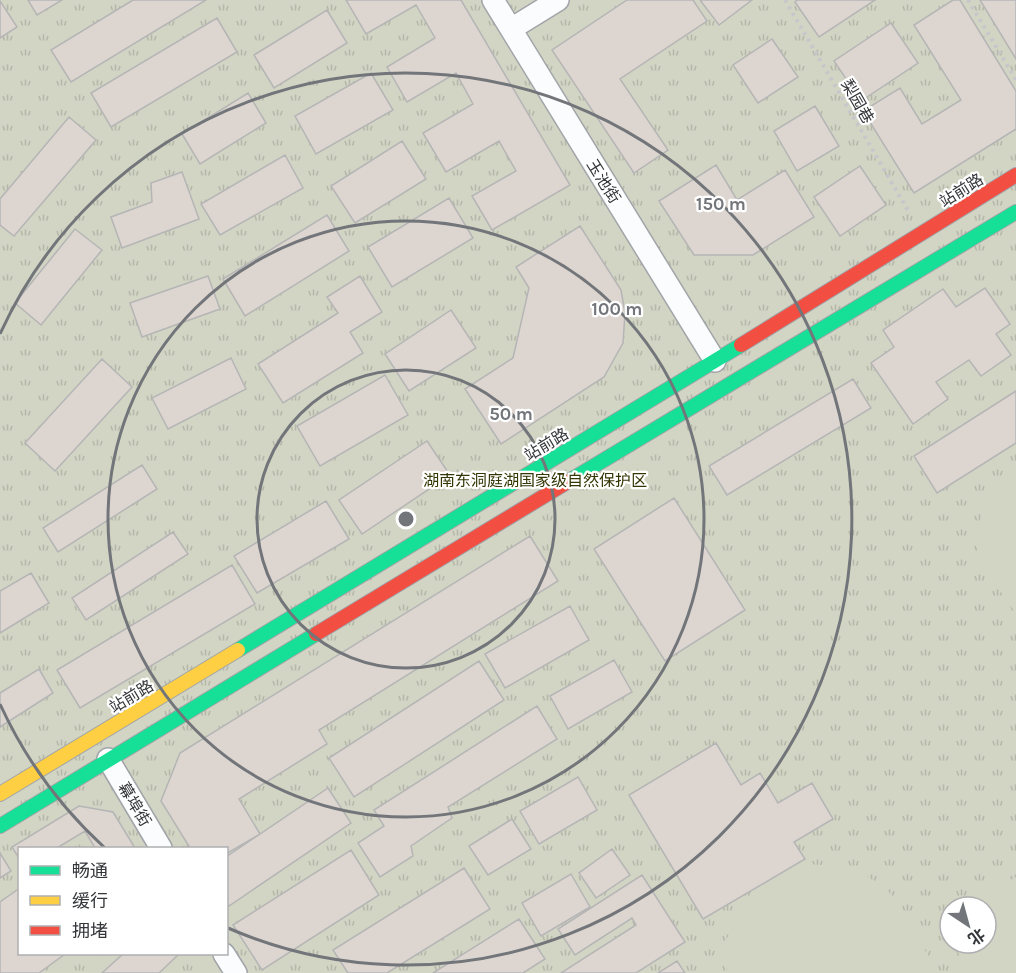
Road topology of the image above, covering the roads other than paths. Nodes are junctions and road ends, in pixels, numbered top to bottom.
1 (493, 0) edge
2 (558, 0) edge
3 (511, 29) junction
4 (1016, 175) edge
5 (1016, 212) edge
6 (715, 361) junction
7 (108, 759) junction
8 (0, 794) edge
9 (0, 826) edge
10 (160, 847) edge
11 (225, 955) edge
12 (236, 973) edge

1 - 3 street, 玉池街
2 - 3 street
3 - 6 street, 玉池街
4 - 6 main road, 站前路
5 - 7 main road
6 - 8 main road, 站前路
7 - 9 main road
7 - 10 street, 幕埠街
11 - 12 street

